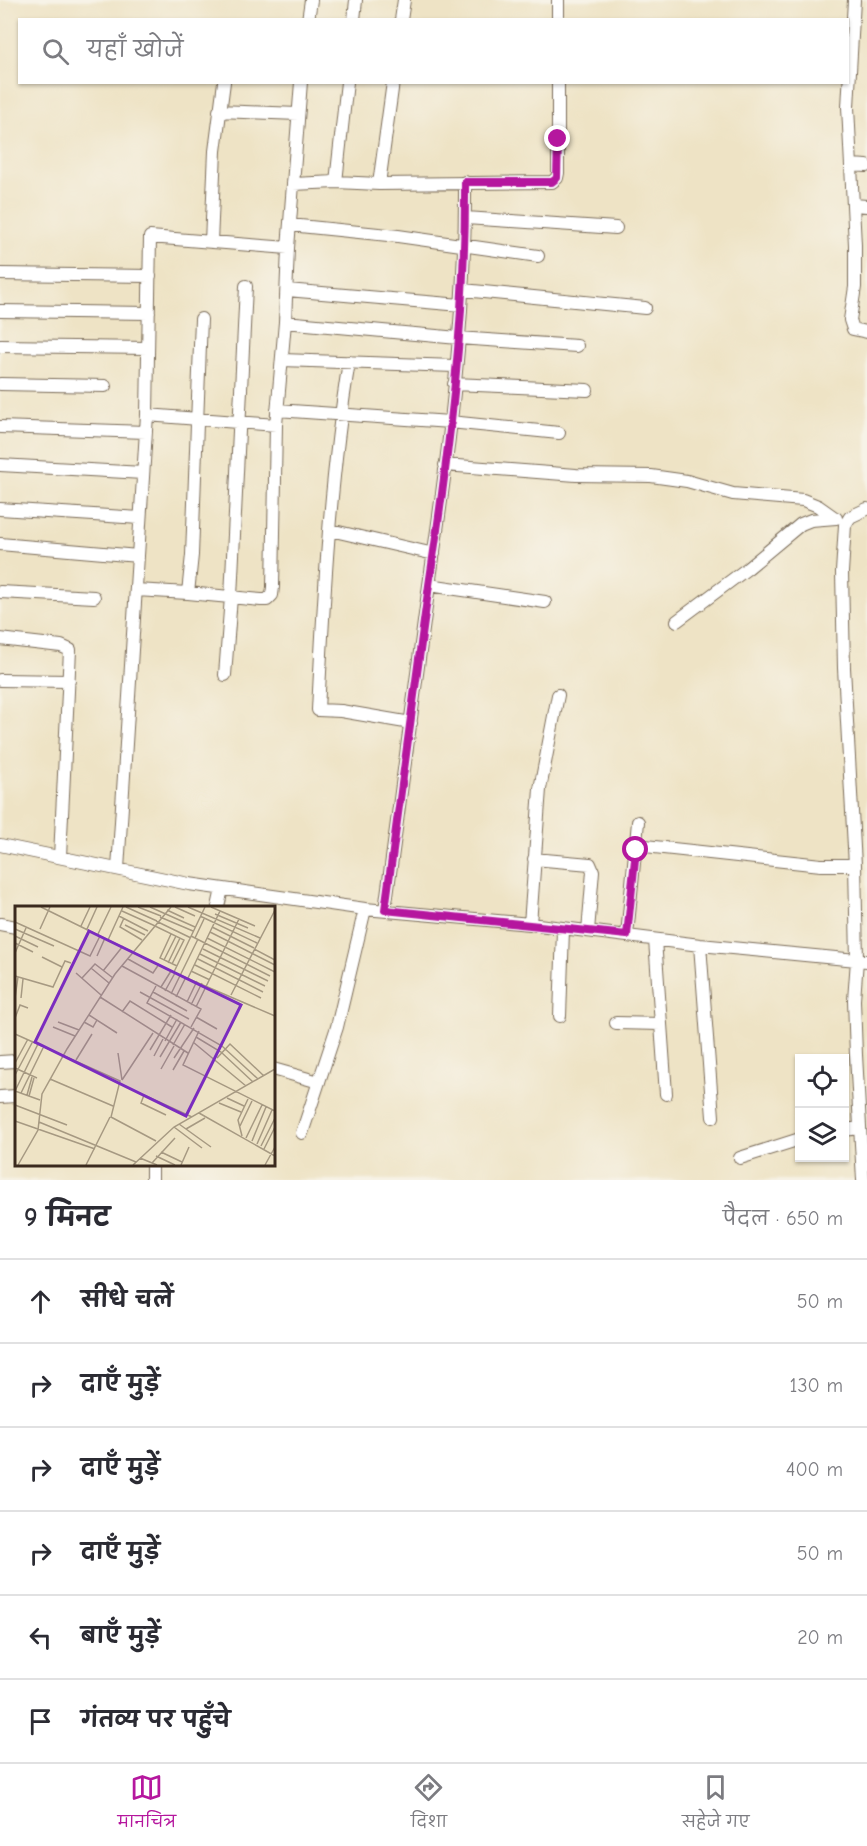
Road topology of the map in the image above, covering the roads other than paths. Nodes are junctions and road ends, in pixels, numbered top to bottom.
1 (311, 0) edge
2 (356, 0) edge
3 (404, 0) edge
4 (558, 0) edge
5 (854, 0) edge
6 (308, 18) edge
7 (354, 18) edge
8 (401, 18) edge
9 (558, 18) edge
10 (224, 84) edge
11 (301, 84) edge
12 (347, 84) edge
13 (393, 84) edge
14 (558, 84) edge
15 (219, 111) junction
16 (298, 114) junction
17 (851, 165) junction
18 (867, 166) edge
19 (336, 182) junction
20 (465, 182) junction
21 (293, 184) junction
22 (379, 184) junction
23 (854, 205) junction
24 (867, 206) edge
25 (466, 218) junction
26 (290, 225) junction
27 (616, 228) dead end
28 (211, 242) junction
29 (861, 246) edge
30 (465, 247) junction
31 (288, 248) junction
32 (538, 256) dead end
33 (0, 274) edge
34 (150, 276) junction
35 (246, 286) dead end
36 (861, 287) edge
37 (287, 290) junction
38 (463, 290) junction
39 (461, 305) junction
40 (645, 308) dead end
41 (0, 310) edge
42 (149, 313) junction
43 (201, 319) dead end
44 (285, 322) junction
45 (867, 332) edge
46 (458, 338) junction
47 (0, 346) edge
48 (577, 346) dead end
49 (148, 348) junction
50 (282, 360) junction
51 (349, 362) junction
52 (455, 366) junction
53 (0, 384) edge
54 (454, 384) junction
55 (105, 386) dead end
56 (587, 390) dead end
57 (277, 410) junction
58 (341, 414) junction
59 (147, 415) junction
60 (196, 419) junction
61 (240, 422) junction
62 (450, 422) junction
63 (276, 425) junction
64 (0, 427) edge
65 (146, 432) junction
66 (559, 433) dead end
67 (0, 465) edge
68 (445, 465) junction
69 (143, 472) junction
70 (0, 509) edge
71 (867, 509) edge
72 (850, 517) junction
73 (140, 518) junction
74 (836, 518) junction
75 (330, 530) junction
76 (0, 544) edge
77 (434, 554) junction
78 (138, 556) junction
79 (429, 585) junction
80 (136, 590) junction
81 (0, 592) edge
82 (188, 592) junction
83 (94, 597) dead end
84 (231, 597) junction
85 (545, 602) dead end
86 (677, 621) dead end
87 (0, 639) edge
88 (225, 675) dead end
89 (0, 680) edge
90 (69, 681) junction
91 (558, 695) dead end
92 (411, 723) junction
93 (638, 822) dead end
94 (0, 845) edge
95 (636, 845) junction
96 (60, 857) junction
97 (534, 859) junction
98 (855, 866) junction
99 (118, 869) junction
100 (222, 889) junction
101 (264, 901) edge
102 (219, 906) edge
103 (365, 909) junction
104 (385, 910) junction
105 (0, 924) edge
106 (530, 924) junction
107 (15, 927) edge
108 (563, 930) junction
109 (588, 931) junction
110 (627, 935) junction
111 (655, 940) junction
112 (700, 945) junction
113 (862, 961) edge
114 (560, 1016) dead end
115 (616, 1023) dead end
116 (661, 1024) junction
117 (15, 1061) edge
118 (0, 1062) edge
119 (274, 1069) edge
120 (319, 1082) junction
121 (666, 1094) dead end
122 (15, 1096) edge
123 (0, 1097) edge
124 (863, 1112) edge
125 (713, 1117) dead end
126 (859, 1128) junction
127 (849, 1129) edge
128 (302, 1133) dead end
129 (795, 1141) edge
130 (864, 1154) edge
131 (740, 1158) dead end
132 (863, 1180) edge

1 - 6 street
2 - 7 street
3 - 8 street
4 - 9 street
5 - 17 street
10 - 15 street
11 - 16 street
12 - 19 street
13 - 22 street
14 - 20 street
15 - 16 street
15 - 28 street
16 - 21 street
17 - 18 street
17 - 23 street
19 - 21 street
19 - 22 street
20 - 22 street
20 - 25 street
21 - 26 street
23 - 24 street
23 - 29 street
25 - 27 street
25 - 30 street
26 - 30 street
26 - 31 street
28 - 31 street
28 - 34 street
29 - 36 street
30 - 32 street
30 - 38 street
31 - 37 street
33 - 34 street
34 - 42 street
35 - 61 street
36 - 45 street
37 - 39 street
37 - 44 street
38 - 39 street
38 - 40 street
39 - 46 street
41 - 42 street
42 - 49 street
43 - 60 street
44 - 46 street
44 - 50 street
46 - 48 street
46 - 52 street
47 - 49 street
49 - 59 street
50 - 51 street
50 - 57 street
51 - 52 street
51 - 58 street
52 - 54 street
53 - 55 street
54 - 56 street
54 - 62 street
57 - 58 street
57 - 63 street
58 - 62 street
58 - 75 street
59 - 60 street
59 - 65 street
60 - 61 street
60 - 82 street
61 - 63 street
61 - 84 street
62 - 66 street
62 - 68 street
63 - 84 street
64 - 65 street
65 - 69 street
67 - 69 street
68 - 74 street
68 - 77 street
69 - 73 street
70 - 73 street
71 - 72 street
72 - 74 street
72 - 98 street
73 - 78 street
74 - 86 street
75 - 77 street
75 - 92 street
76 - 78 street
77 - 79 street
78 - 80 street
79 - 85 street
79 - 92 street
80 - 82 street
80 - 99 street
81 - 83 street
82 - 84 street
84 - 88 street
87 - 90 street
89 - 90 street
90 - 96 street
91 - 97 street
92 - 104 street
93 - 95 street
94 - 96 street
95 - 98 street
95 - 110 street
96 - 99 street
97 - 106 street
97 - 109 street
98 - 113 street
99 - 100 street
100 - 101 street
100 - 102 street
101 - 103 street
103 - 104 street
103 - 120 street
104 - 106 street
105 - 107 street
106 - 108 street
108 - 109 street
108 - 114 street
109 - 110 street
110 - 111 street
111 - 112 street
111 - 116 street
112 - 113 street
112 - 125 street
113 - 124 street
115 - 116 street
116 - 121 street
117 - 118 street
119 - 120 street
120 - 128 street
122 - 123 street
124 - 126 street
126 - 127 street
126 - 130 street
129 - 131 street
130 - 132 street

